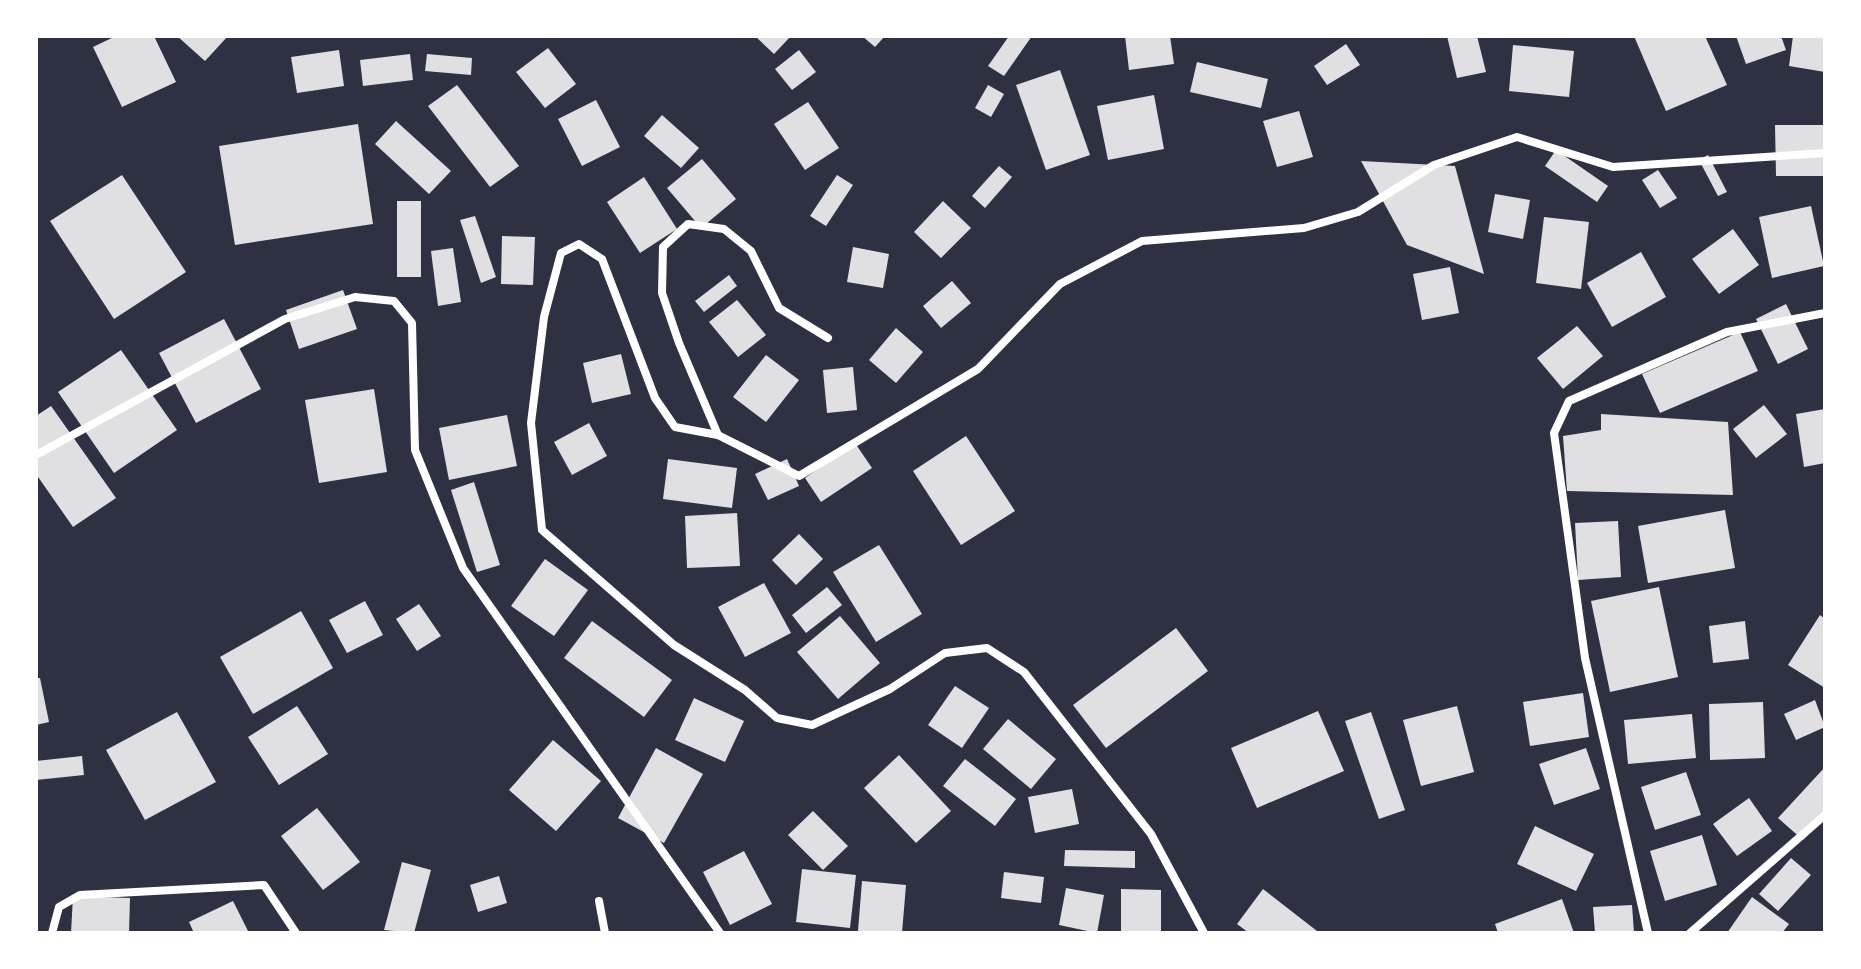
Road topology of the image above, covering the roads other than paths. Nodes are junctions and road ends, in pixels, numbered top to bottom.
1 (1825, 153) edge
2 (1825, 313) edge
3 (828, 338) dead end
4 (718, 435) junction
5 (36, 455) edge
6 (1825, 815) edge
7 (599, 901) dead end
8 (52, 933) edge
9 (296, 933) edge
10 (605, 933) edge
11 (720, 933) edge
12 (1204, 933) edge
13 (1648, 933) edge
14 (1690, 933) edge

1 - 4 street
2 - 13 street
3 - 4 street
4 - 12 street
5 - 11 street
6 - 14 street
7 - 10 street
8 - 9 street

